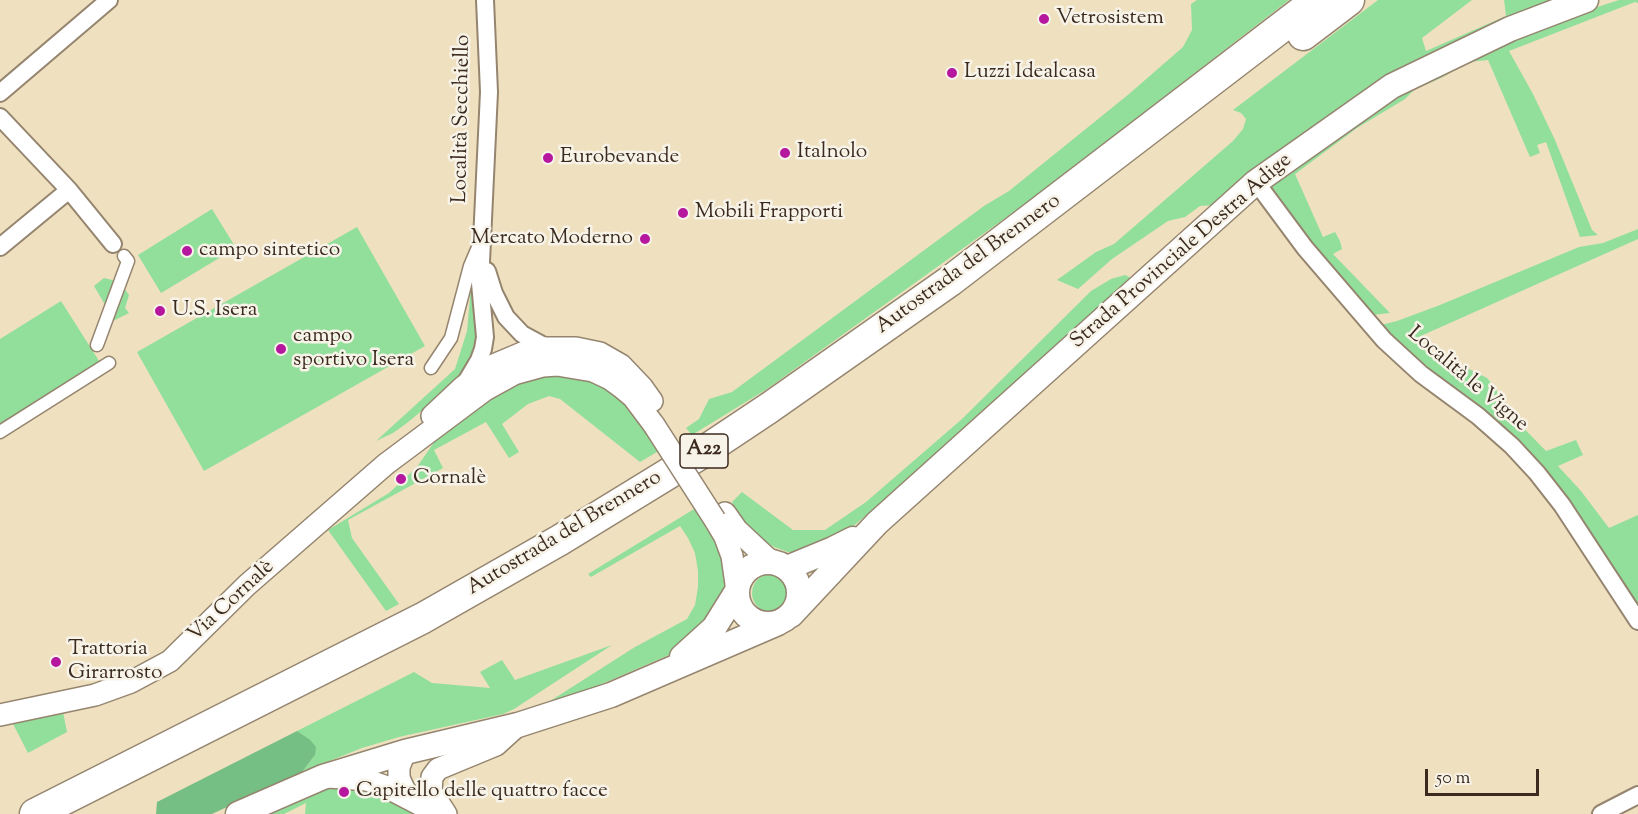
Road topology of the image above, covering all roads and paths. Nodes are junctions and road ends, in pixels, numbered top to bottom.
1 (109, 0) edge
2 (485, 0) edge
3 (1317, 0) edge
4 (1349, 0) edge
5 (1586, 0) edge
6 (0, 93) edge
7 (0, 117) edge
8 (1256, 182) junction
9 (69, 190) junction
10 (481, 238) junction
11 (0, 247) edge
12 (118, 250) joint
13 (504, 313) junction
14 (485, 331) junction
15 (97, 345) dead end
16 (510, 357) junction
17 (544, 357) junction
18 (109, 363) dead end
19 (431, 368) dead end
20 (497, 382) junction
21 (464, 386) junction
22 (0, 432) edge
23 (386, 464) junction
24 (720, 517) junction
25 (877, 523) junction
26 (783, 566) junction
27 (737, 591) junction
28 (784, 619) junction
29 (1638, 621) edge
30 (658, 674) junction
31 (0, 716) edge
32 (518, 725) junction
33 (405, 752) junction
34 (323, 777) junction
35 (1638, 795) edge
36 (417, 808) edge
37 (36, 814) edge
38 (79, 814) edge
39 (238, 814) edge
40 (438, 814) edge
41 (446, 814) edge
42 (1601, 814) edge

1 - 6 street
2 - 10 street, Località Secchiello
3 - 37 highway, Autostrada del Brennero / A22
4 - 38 highway, Autostrada del Brennero / A22
5 - 8 main road, Strada Provinciale Destra Adige
7 - 9 street
8 - 25 main road, Strada Provinciale Destra Adige
8 - 29 street, Località le Vigne
9 - 11 street
9 - 12 street
10 - 13 street, Località Secchiello
10 - 14 street, Località Secchiello
10 - 19 street
12 - 15 street
13 - 16 street, Località Secchiello
13 - 17 street, Località Secchiello
14 - 16 street
14 - 21 street, Località Secchiello
16 - 17 street
16 - 20 street
16 - 21 street
17 - 20 street
17 - 24 street, bridge
18 - 22 street
20 - 23 street
21 - 23 street
23 - 31 street, Via Cornalè
24 - 26 street
24 - 27 street
25 - 26 main road, Strada Provinciale Destra Adige
25 - 28 main road, Strada Provinciale Destra Adige
26 - 27 main road
26 - 28 main road
27 - 28 main road
27 - 30 main road, Strada Provinciale Destra Adige
28 - 30 main road, Strada Provinciale Destra Adige
30 - 32 main road, Strada Provinciale Destra Adige
32 - 33 main road, Strada Provinciale Destra Adige
32 - 41 street
33 - 34 main road, Strada Provinciale Destra Adige
33 - 36 street
34 - 36 street
34 - 39 main road, Strada Provinciale Destra Adige
35 - 42 street
36 - 40 street

